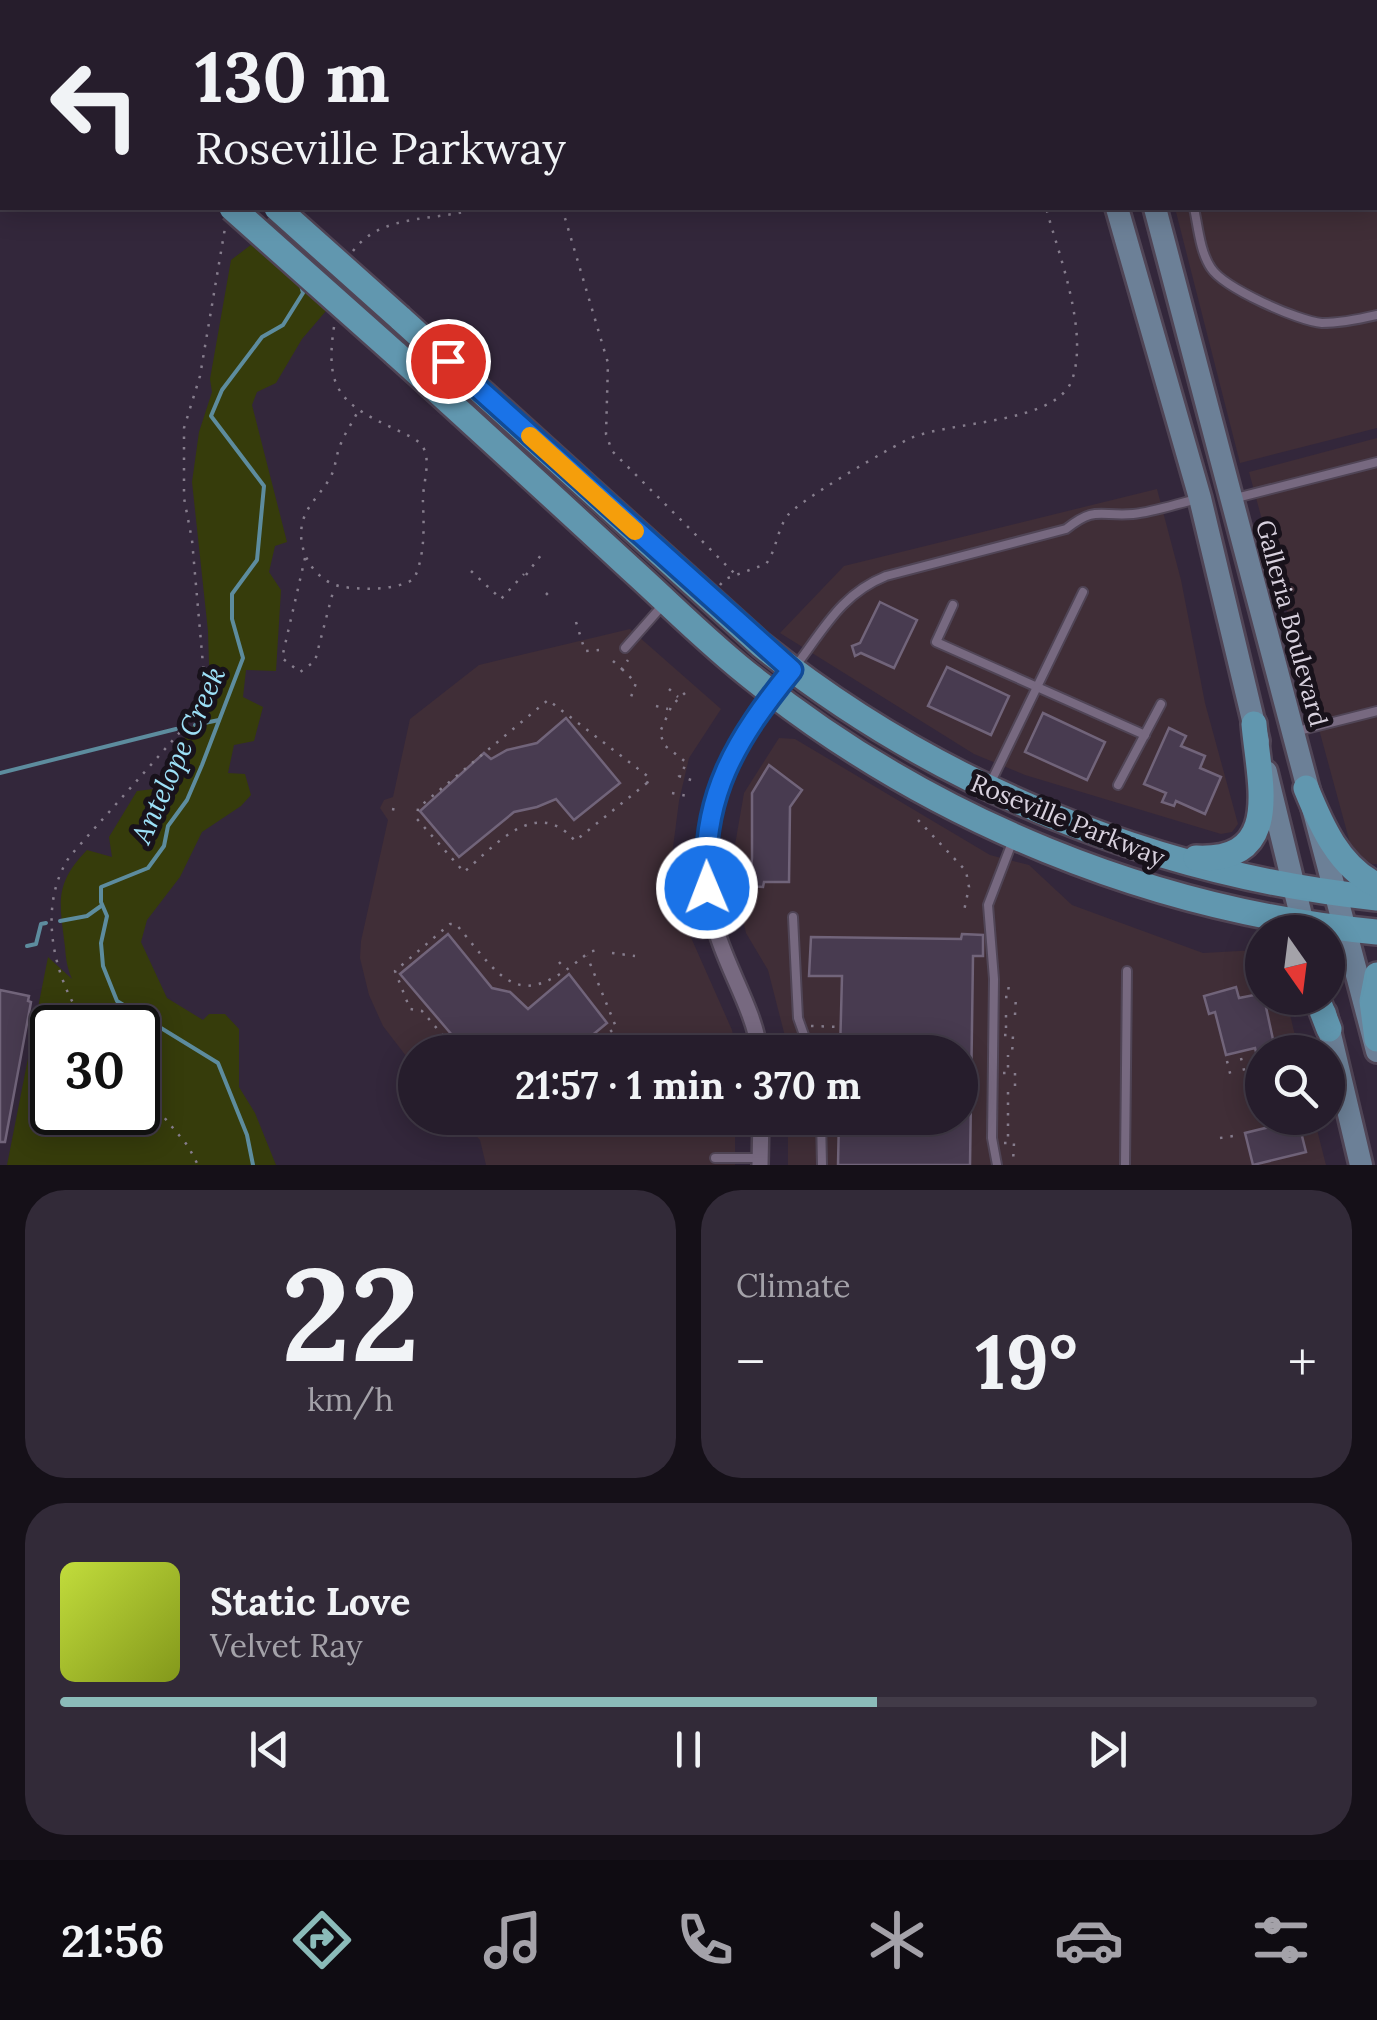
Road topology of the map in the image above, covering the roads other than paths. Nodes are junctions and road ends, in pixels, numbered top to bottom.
1 (279, 210) edge
2 (1118, 210) edge
3 (1157, 210) edge
4 (1194, 210) edge
5 (229, 213) edge
6 (1377, 315) edge
7 (1154, 338) junction
8 (1377, 462) edge
9 (1200, 498) junction
10 (1231, 499) junction
11 (1083, 592) dead end
12 (666, 602) junction
13 (953, 605) dead end
14 (625, 648) dead end
15 (792, 670) junction
16 (1037, 688) junction
17 (773, 694) junction
18 (1161, 704) dead end
19 (1377, 711) edge
20 (1254, 724) junction
21 (1293, 732) junction
22 (1144, 735) junction
23 (1118, 785) dead end
24 (988, 788) junction
25 (1306, 788) junction
26 (1014, 836) junction
27 (1149, 849) junction
28 (1377, 885) edge
29 (1294, 888) junction
30 (1334, 894) junction
31 (1377, 898) edge
32 (1190, 900) junction
33 (1251, 915) edge
34 (1301, 915) edge
35 (1340, 915) edge
36 (793, 918) dead end
37 (1245, 923) edge
38 (1345, 928) edge
39 (1345, 932) edge
40 (1377, 932) edge
41 (1127, 971) dead end
42 (1377, 975) edge
43 (1324, 1015) edge
44 (1329, 1029) joint
45 (755, 1035) edge
46 (804, 1035) edge
47 (1377, 1040) edge
48 (1377, 1051) edge
49 (761, 1135) edge
50 (821, 1135) edge
51 (715, 1158) dead end
52 (760, 1161) edge
53 (1360, 1164) edge
54 (822, 1165) edge
55 (997, 1165) edge
56 (1124, 1165) edge

1 - 15 main road, Roseville Parkway, bridge
2 - 7 main road
3 - 10 main road, Galleria Boulevard
4 - 6 lane
5 - 12 main road, Roseville Parkway, bridge
7 - 9 main road
7 - 10 main road
8 - 10 lane
9 - 15 lane
9 - 20 main road
10 - 21 main road, Galleria Boulevard
11 - 16 lane
12 - 14 lane
12 - 17 main road, Roseville Parkway
13 - 16 lane
15 - 17 street
15 - 24 main road, Roseville Parkway
16 - 22 lane
16 - 24 lane
17 - 26 main road, Roseville Parkway
17 - 45 street
18 - 22 lane
19 - 21 lane
20 - 27 main road
20 - 29 main road
21 - 25 main road, Galleria Boulevard
22 - 23 lane
24 - 27 main road, Roseville Parkway
25 - 28 main road
25 - 30 main road, Galleria Boulevard
26 - 32 main road, Roseville Parkway
26 - 55 lane
27 - 29 main road, Roseville Parkway
29 - 30 main road, Roseville Parkway
29 - 34 main road
30 - 31 main road, Roseville Parkway
30 - 35 main road, Galleria Boulevard
32 - 33 main road, Roseville Parkway
32 - 37 main road
36 - 46 lane
38 - 40 main road, Roseville Parkway
39 - 48 main road, Galleria Boulevard
41 - 56 lane
42 - 47 main road
43 - 44 main road
44 - 53 main road
49 - 52 street
50 - 54 lane
51 - 52 lane

